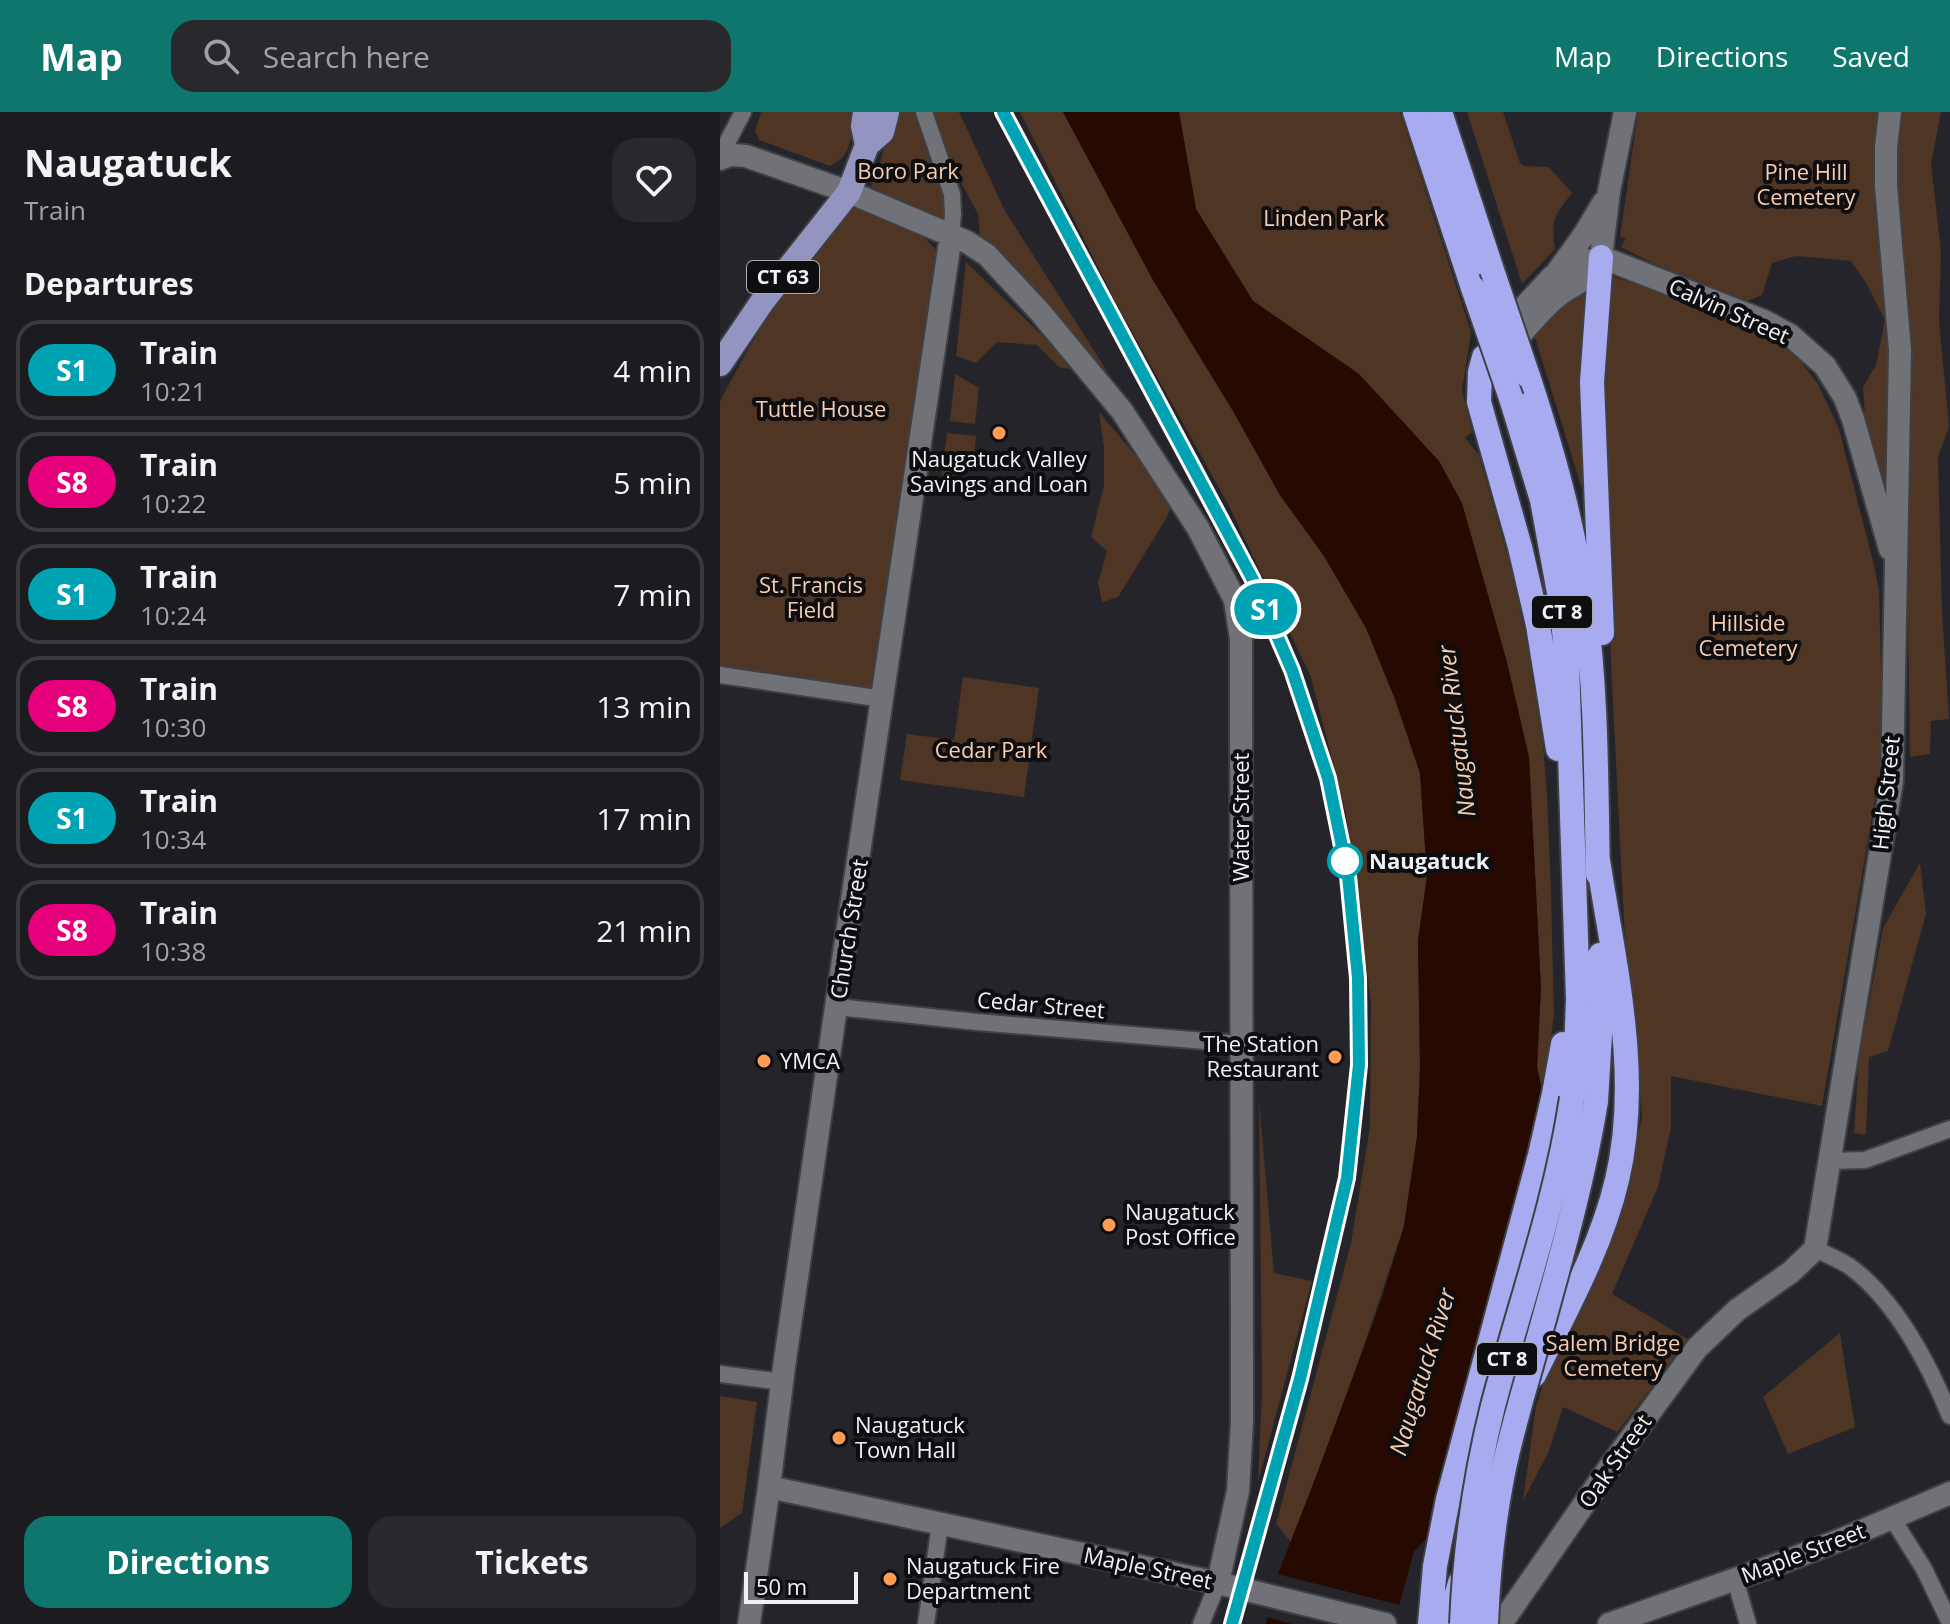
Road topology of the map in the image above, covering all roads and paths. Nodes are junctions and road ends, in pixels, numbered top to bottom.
1 (743, 112) edge
2 (865, 112) edge
3 (887, 112) edge
4 (924, 112) edge
5 (1415, 112) edge
6 (1440, 112) edge
7 (1890, 112) edge
8 (1622, 113) edge
9 (867, 145) junction
10 (720, 157) edge
11 (1609, 191) junction
12 (849, 192) junction
13 (951, 235) junction
14 (1601, 257) junction
15 (1552, 277) junction
16 (1484, 357) junction
17 (720, 364) edge
18 (1897, 571) junction
19 (720, 675) edge
20 (883, 699) junction
21 (1595, 775) junction
22 (1573, 832) junction
23 (1598, 860) junction
24 (837, 1007) junction
25 (1241, 1044) junction
26 (1574, 1098) junction
27 (1950, 1129) edge
28 (1829, 1161) junction
29 (1815, 1249) junction
30 (720, 1374) edge
31 (782, 1382) junction
32 (1950, 1416) edge
33 (769, 1487) junction
34 (1950, 1493) edge
35 (1892, 1518) junction
36 (940, 1524) junction
37 (1735, 1579) junction
38 (1218, 1583) junction
39 (1950, 1623) edge
40 (749, 1624) edge
41 (926, 1624) edge
42 (1201, 1624) edge
43 (1385, 1624) edge
44 (1430, 1624) edge
45 (1442, 1624) edge
46 (1462, 1624) edge
47 (1486, 1624) edge
48 (1501, 1624) edge
49 (1609, 1624) edge
50 (1748, 1624) edge

1 - 10 street
2 - 9 main road, CT 63
3 - 9 main road
4 - 13 street
5 - 22 highway, CT 8, bridge
6 - 21 highway, CT 8, bridge
7 - 18 street, High Street
8 - 11 street
9 - 12 main road, CT 63
10 - 12 street, Water Street
11 - 14 street
11 - 15 street
12 - 13 street, Water Street
12 - 17 main road, CT 63
13 - 20 street, Church Street
13 - 25 street, Water Street
14 - 15 street
14 - 16 street
14 - 18 street, Calvin Street
14 - 21 highway
15 - 16 street
16 - 22 highway
18 - 28 street, High Street
19 - 20 street
20 - 24 street, Church Street
21 - 23 highway, CT 8
22 - 26 highway, CT 8
23 - 26 highway, CT 8
23 - 45 highway
24 - 25 street, Cedar Street
24 - 31 street, Church Street
25 - 38 street, Water Street
26 - 44 highway
26 - 46 highway, CT 8, bridge
26 - 47 highway, CT 8, bridge
27 - 28 street
28 - 29 street, High Street
29 - 32 street
29 - 48 street, Oak Street
30 - 31 street
31 - 33 street, Church Street
33 - 36 street, Maple Street
33 - 40 street, Church Street
34 - 35 street, Maple Street
35 - 37 street, Maple Street
35 - 39 street
36 - 38 street, Maple Street
36 - 41 street
37 - 49 street, Maple Street
37 - 50 street
38 - 42 street, Water Street
38 - 43 street, Maple Street

